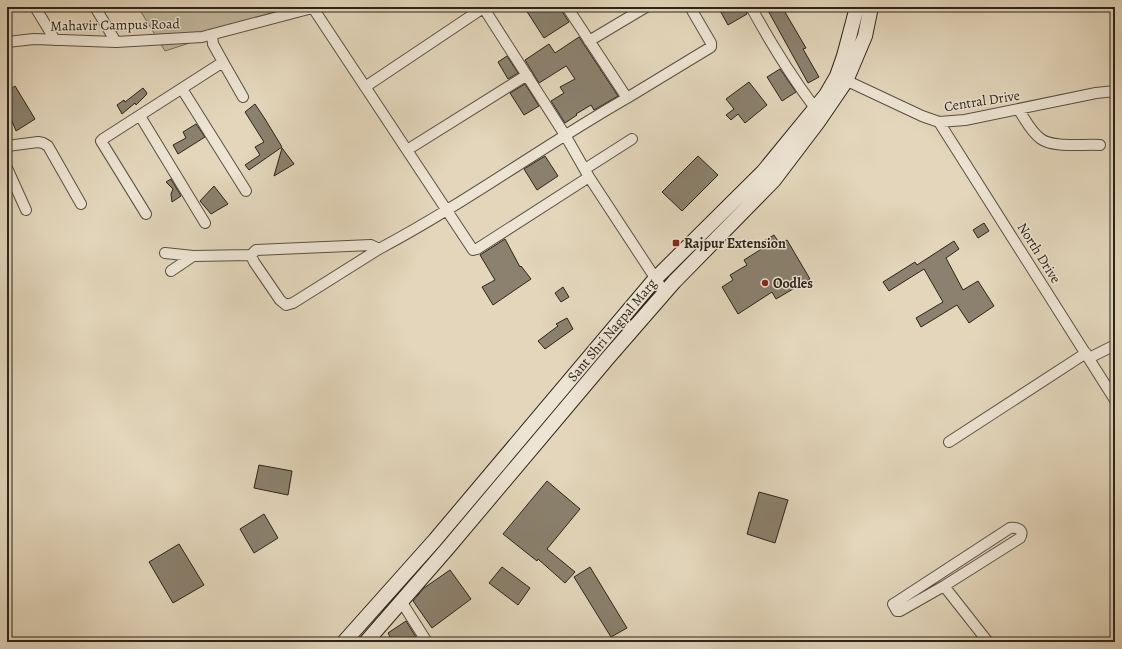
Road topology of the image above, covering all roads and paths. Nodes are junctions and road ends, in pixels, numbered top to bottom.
1 (35, 7) edge
2 (95, 7) edge
3 (483, 7) edge
4 (568, 7) edge
5 (646, 7) edge
6 (690, 7) edge
7 (751, 7) edge
8 (857, 7) edge
9 (871, 7) edge
10 (315, 8) edge
11 (212, 35) junction
12 (55, 40) junction
13 (590, 41) junction
14 (7, 42) edge
15 (116, 42) junction
16 (223, 62) junction
17 (527, 75) junction
18 (842, 79) junction
19 (365, 86) junction
20 (182, 89) junction
21 (1115, 91) edge
22 (243, 97) dead end
23 (627, 98) junction
24 (815, 108) junction
25 (1018, 109) junction
26 (140, 116) junction
27 (940, 122) junction
28 (565, 135) junction
29 (632, 139) dead end
30 (1100, 145) dead end
31 (7, 146) edge
32 (407, 150) junction
33 (7, 168) edge
34 (587, 173) junction
35 (246, 191) dead end
36 (81, 204) dead end
37 (26, 210) dead end
38 (446, 210) junction
39 (146, 214) dead end
40 (205, 223) dead end
41 (379, 249) junction
42 (165, 253) dead end
43 (251, 255) junction
44 (193, 256) junction
45 (171, 271) dead end
46 (655, 279) junction
47 (664, 292) junction
48 (1115, 344) edge
49 (1087, 356) junction
50 (1115, 400) edge
51 (949, 442) dead end
52 (408, 570) junction
53 (419, 580) junction
54 (944, 586) junction
55 (401, 601) junction
56 (344, 642) edge
57 (366, 642) edge
58 (427, 642) edge
59 (988, 642) edge

1 - 12 street
2 - 15 street
3 - 17 street
3 - 19 street
4 - 13 street
5 - 13 street
6 - 23 street
7 - 24 street
8 - 18 main road, Sant Shri Nagpal Marg
9 - 18 main road, Sant Shri Nagpal Marg
10 - 11 street, Mahavir Campus Road
10 - 19 street
11 - 15 street, Mahavir Campus Road
11 - 16 street
12 - 14 street, Mahavir Campus Road
12 - 15 street, Mahavir Campus Road
13 - 23 street
16 - 20 street
16 - 22 street
17 - 28 street
17 - 32 street
18 - 24 main road, Sant Shri Nagpal Marg
18 - 27 street, Central Drive
18 - 47 main road, Sant Shri Nagpal Marg
19 - 32 street
20 - 26 street
20 - 35 street
21 - 25 street, Central Drive
23 - 28 street
24 - 46 main road, Sant Shri Nagpal Marg
25 - 27 street, Central Drive
25 - 30 street
26 - 39 street
26 - 40 street
27 - 49 street, North Drive
28 - 34 street
28 - 38 street
29 - 34 street
31 - 36 street
32 - 38 street
33 - 37 street
34 - 38 street
34 - 46 street
38 - 41 street
41 - 43 street
41 - 43 street
42 - 44 street
43 - 44 street
44 - 45 street
46 - 47 street
46 - 52 main road, Sant Shri Nagpal Marg
47 - 53 main road, Sant Shri Nagpal Marg
48 - 49 street
49 - 50 street, North Drive
49 - 51 street
52 - 53 main road
52 - 56 main road, Sant Shri Nagpal Marg
53 - 55 main road, Sant Shri Nagpal Marg
54 - 54 street
54 - 59 street
55 - 57 main road, Sant Shri Nagpal Marg
55 - 58 street

